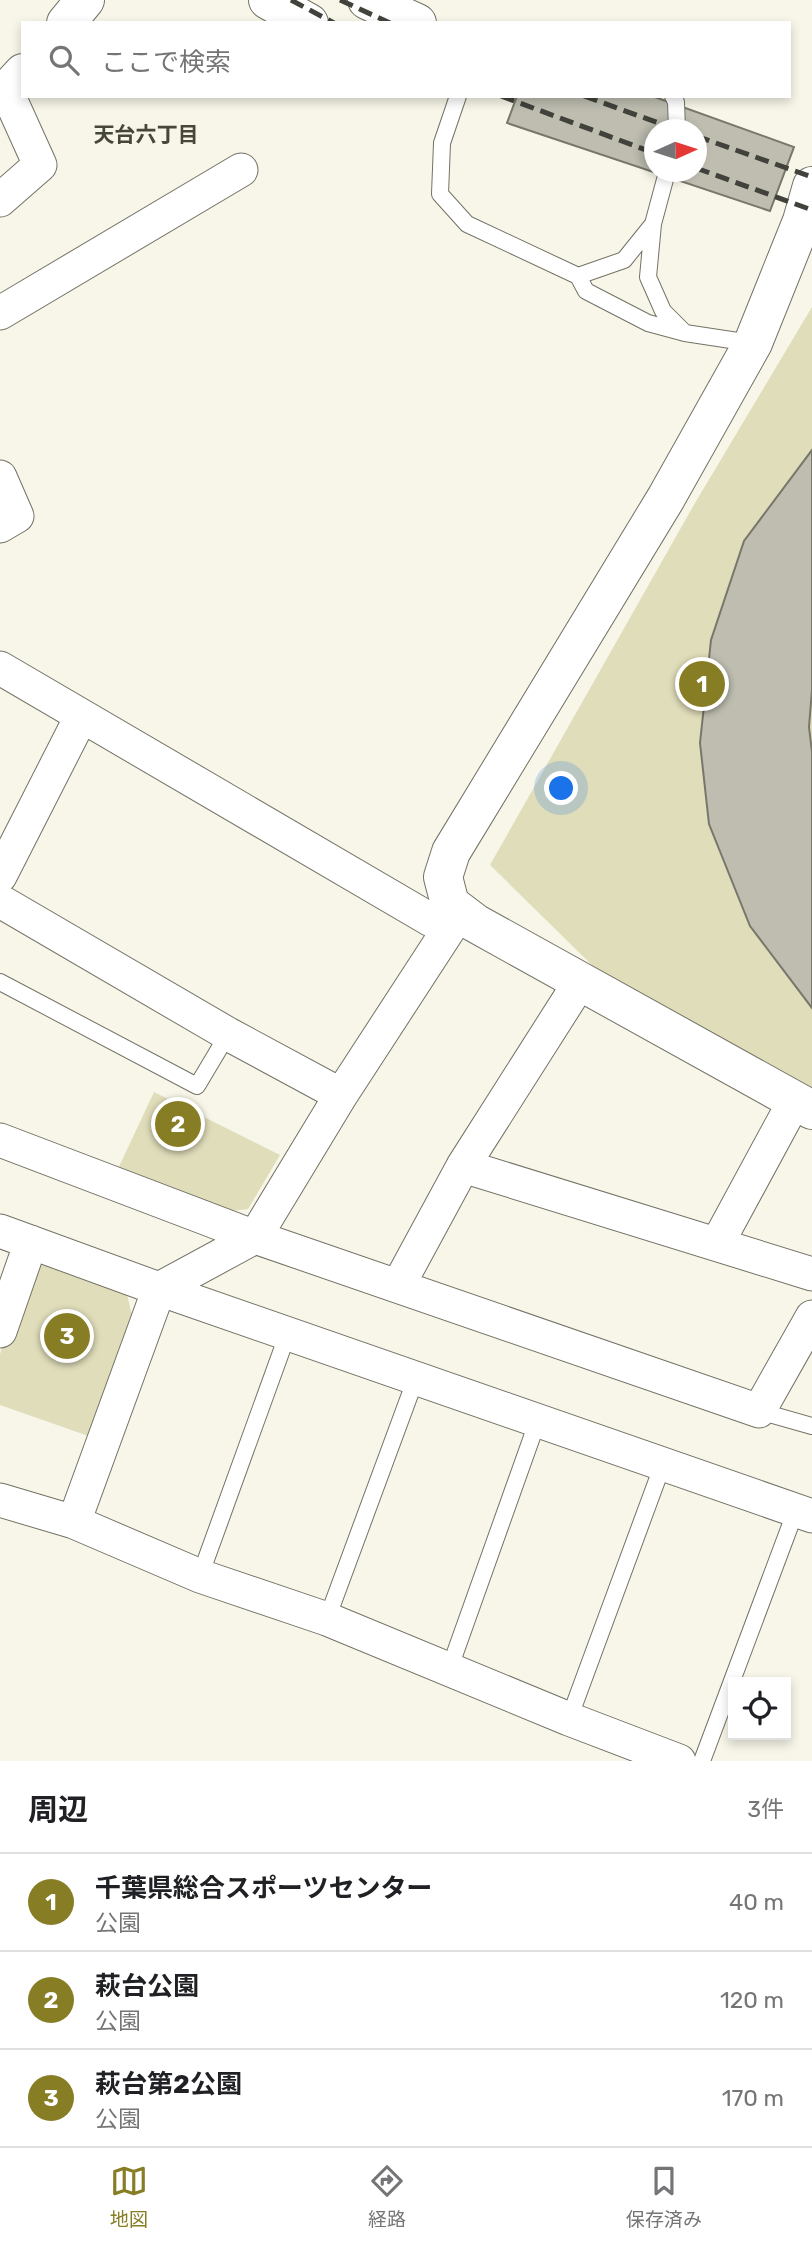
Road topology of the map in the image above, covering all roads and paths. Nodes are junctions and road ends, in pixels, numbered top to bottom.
1 (85, 0) edge
2 (268, 0) edge
3 (367, 0) edge
4 (68, 21) edge
5 (305, 21) edge
6 (413, 21) edge
7 (10, 88) edge
8 (457, 98) edge
9 (674, 98) edge
10 (677, 119) edge
11 (241, 170) dead end
12 (664, 182) edge
13 (812, 186) edge
14 (0, 200) edge
15 (653, 225) junction
16 (578, 276) junction
17 (0, 313) edge
18 (685, 333) junction
19 (753, 343) junction
20 (0, 477) edge
21 (0, 526) edge
22 (0, 668) edge
23 (81, 717) junction
24 (0, 876) edge
25 (0, 901) edge
26 (460, 912) junction
27 (0, 982) edge
28 (580, 982) junction
29 (228, 1034) junction
30 (341, 1095) junction
31 (803, 1105) edge
32 (0, 1140) edge
33 (463, 1166) junction
34 (0, 1231) edge
35 (255, 1237) junction
36 (31, 1242) junction
37 (717, 1244) junction
38 (812, 1274) edge
39 (398, 1286) junction
40 (159, 1289) junction
41 (812, 1317) edge
42 (0, 1331) edge
43 (288, 1333) junction
44 (416, 1378) junction
45 (759, 1411) junction
46 (538, 1420) junction
47 (812, 1426) edge
48 (663, 1464) junction
49 (0, 1500) edge
50 (804, 1513) edge
51 (74, 1522) junction
52 (200, 1576) junction
53 (327, 1619) junction
54 (449, 1670) junction
55 (569, 1719) junction
56 (679, 1761) edge
57 (702, 1761) edge

1 - 4 street
2 - 5 street
3 - 6 street
7 - 14 street
8 - 16 lane
9 - 10 lane
11 - 17 street
12 - 15 lane
13 - 19 street
15 - 16 lane
15 - 18 lane
16 - 18 lane
18 - 19 lane
19 - 26 street
20 - 21 street
22 - 23 street
23 - 24 street
23 - 26 street
25 - 29 street
26 - 28 street
26 - 30 street
27 - 29 lane
28 - 31 street
28 - 33 street
29 - 30 street
30 - 35 street
31 - 37 street
32 - 35 street
33 - 37 street
33 - 39 street
34 - 36 street
35 - 39 street
35 - 40 street
36 - 40 street
36 - 42 street
37 - 38 street
39 - 45 street
40 - 43 street
40 - 51 street
41 - 45 street
43 - 44 street
43 - 52 lane
44 - 46 street
44 - 53 lane
45 - 47 lane
46 - 48 street
46 - 54 lane
48 - 50 street
48 - 55 lane
49 - 51 street
50 - 57 lane
51 - 52 street
52 - 53 street
53 - 54 street
54 - 55 street
55 - 56 street

